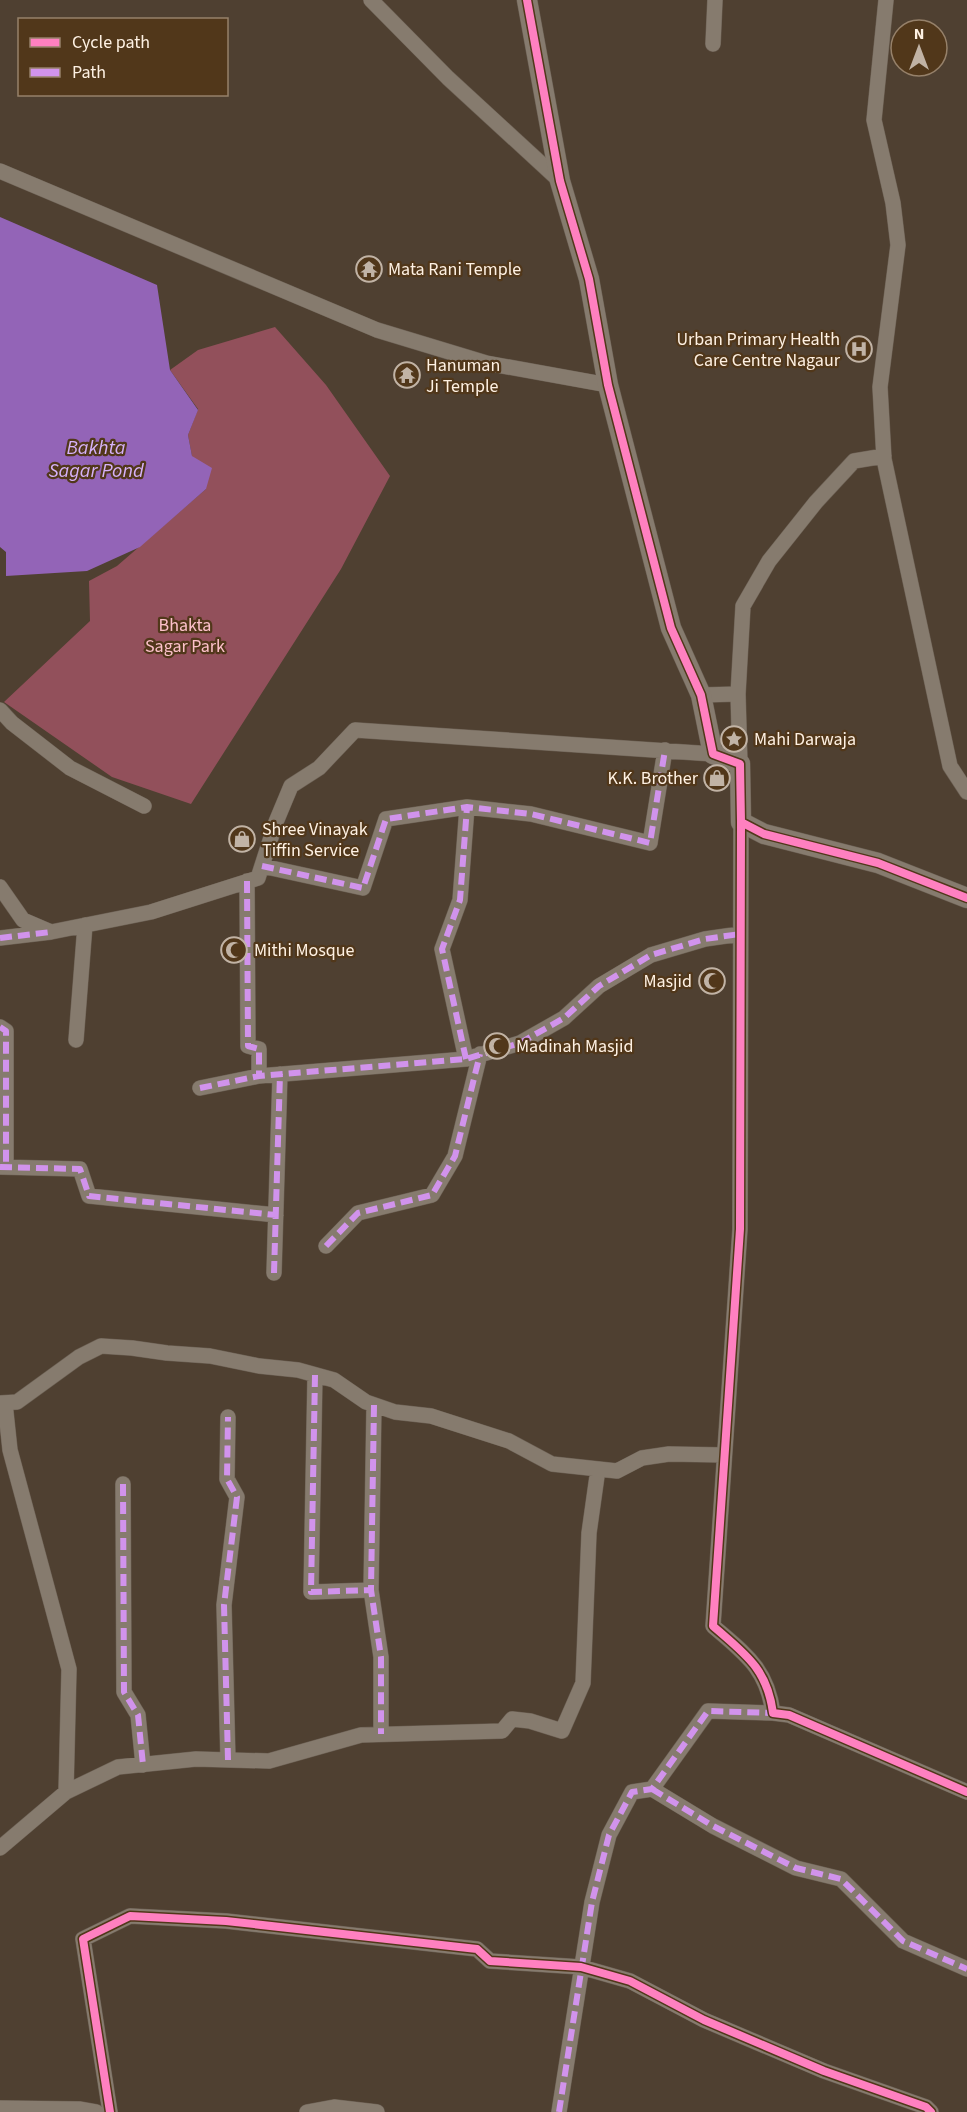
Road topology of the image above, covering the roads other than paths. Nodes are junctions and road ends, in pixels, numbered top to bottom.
1 (371, 0) edge
2 (527, 0) edge
3 (715, 0) edge
4 (886, 0) edge
5 (713, 44) dead end
6 (0, 171) edge
7 (560, 181) junction
8 (608, 385) junction
9 (884, 456) junction
10 (738, 694) junction
11 (701, 695) junction
12 (0, 710) edge
13 (6, 724) edge
14 (665, 750) junction
15 (713, 754) junction
16 (740, 764) junction
17 (967, 792) edge
18 (144, 806) dead end
19 (467, 807) junction
20 (741, 822) junction
21 (262, 866) junction
22 (247, 881) junction
23 (0, 887) edge
24 (967, 898) edge
25 (85, 926) junction
26 (51, 932) junction
27 (740, 934) junction
28 (0, 938) edge
29 (0, 1027) edge
30 (76, 1040) dead end
31 (473, 1057) junction
32 (280, 1074) junction
33 (259, 1076) junction
34 (200, 1088) dead end
35 (3, 1167) edge
36 (276, 1215) junction
37 (326, 1246) dead end
38 (274, 1273) dead end
39 (315, 1375) junction
40 (3, 1403) edge
41 (374, 1405) junction
42 (228, 1417) dead end
43 (724, 1455) junction
44 (597, 1469) junction
45 (123, 1484) dead end
46 (370, 1590) junction
47 (773, 1713) junction
48 (381, 1734) junction
49 (228, 1760) junction
50 (143, 1765) junction
51 (652, 1789) junction
52 (66, 1792) junction
53 (967, 1792) edge
54 (0, 1848) edge
55 (581, 1967) junction
56 (967, 1969) edge
57 (0, 2108) edge
58 (96, 2112) edge
59 (110, 2112) edge
60 (307, 2112) edge
61 (377, 2112) edge
62 (559, 2112) edge
63 (931, 2112) edge

1 - 7 street
2 - 7 street
3 - 5 street
4 - 9 street
6 - 8 street
7 - 8 street
8 - 11 street
9 - 10 street
9 - 17 street
10 - 11 street
10 - 16 street
11 - 15 street
12 - 13 street
13 - 18 street
14 - 15 street
14 - 19 street
14 - 21 street
15 - 16 street
16 - 20 street
19 - 21 street
19 - 31 street
20 - 24 street
20 - 27 street
21 - 22 street
22 - 25 street
22 - 33 street
23 - 26 street
25 - 26 street
25 - 30 street
26 - 28 street
27 - 31 street
27 - 43 street
29 - 35 street
31 - 32 street
31 - 37 street
32 - 33 street
32 - 36 street
33 - 34 street
35 - 36 street
36 - 38 street
39 - 40 street
39 - 41 street
39 - 46 street
40 - 52 street
41 - 44 street
41 - 46 street
42 - 49 street
43 - 44 street
43 - 47 street
44 - 48 street
45 - 50 street
46 - 48 street
47 - 51 street
47 - 53 street
48 - 49 street
49 - 50 street
50 - 52 street
51 - 55 street
51 - 56 street
52 - 54 street
55 - 59 street
55 - 62 street
55 - 63 street
57 - 58 street
60 - 61 street

